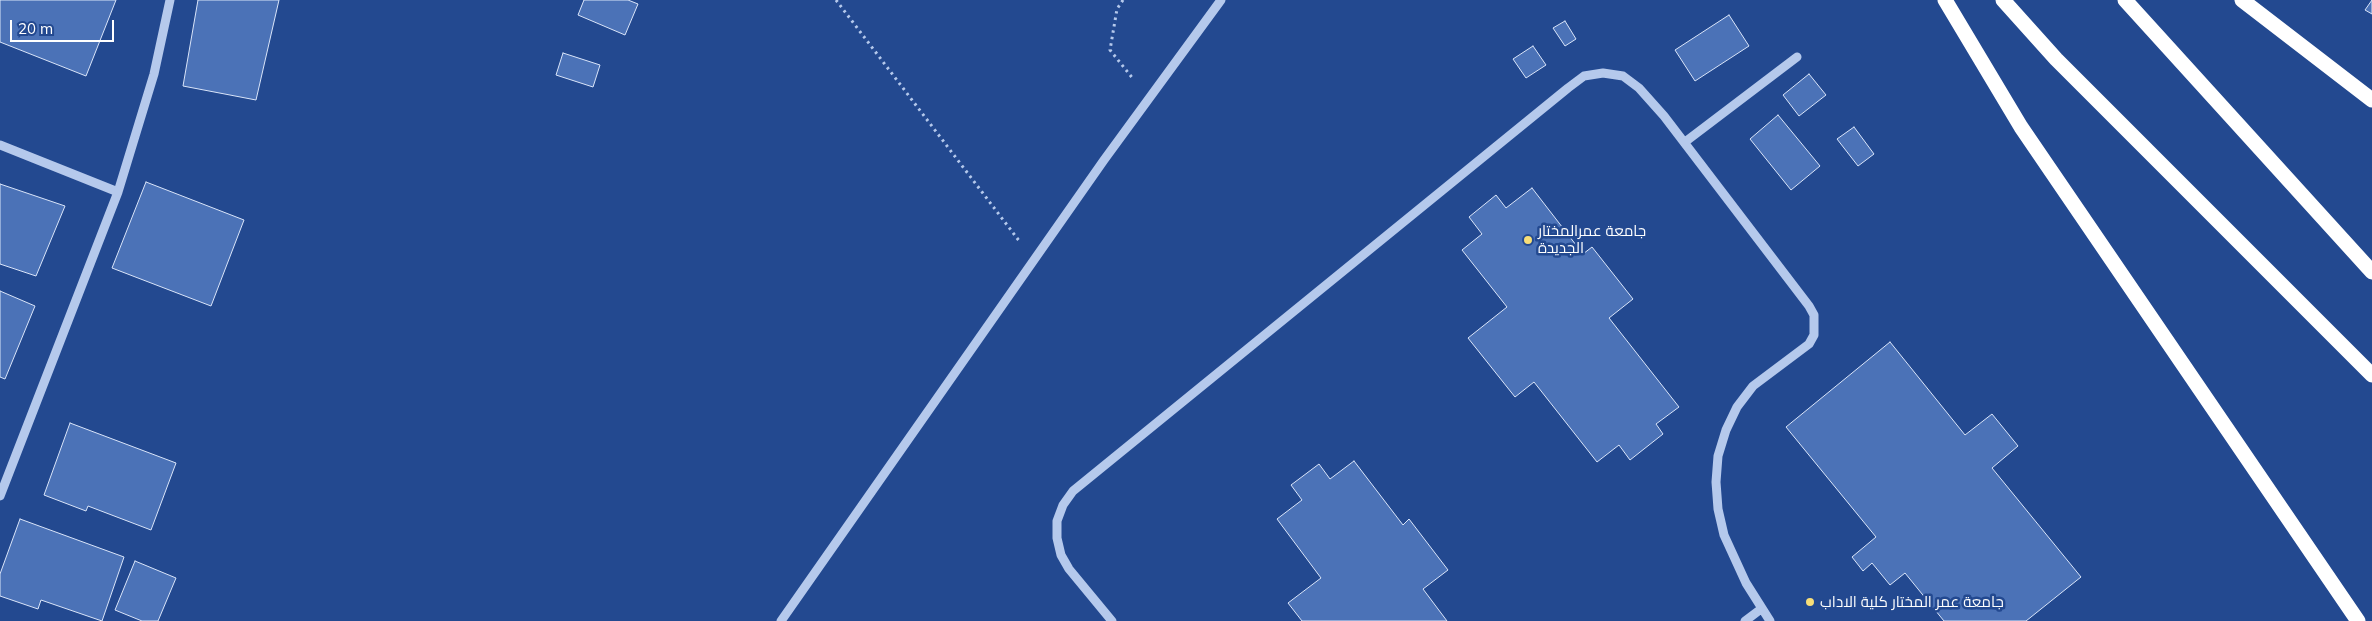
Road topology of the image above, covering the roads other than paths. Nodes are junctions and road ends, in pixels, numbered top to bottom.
1 (170, 0) edge
2 (1221, 0) edge
3 (1945, 0) edge
4 (2004, 0) edge
5 (2125, 0) edge
6 (2242, 0) edge
7 (1797, 57) dead end
8 (2372, 100) edge
9 (1685, 142) junction
10 (0, 145) edge
11 (118, 192) junction
12 (2372, 272) edge
13 (2372, 375) edge
14 (0, 496) edge
15 (1760, 609) junction
16 (781, 621) edge
17 (1112, 621) edge
18 (1745, 621) edge
19 (1770, 621) edge
20 (2358, 621) edge

1 - 11 street
2 - 16 street
3 - 20 highway
4 - 13 highway
5 - 12 highway
6 - 8 highway
7 - 9 street
9 - 15 street
9 - 17 street
10 - 11 street
11 - 14 street
15 - 18 street
15 - 19 street

